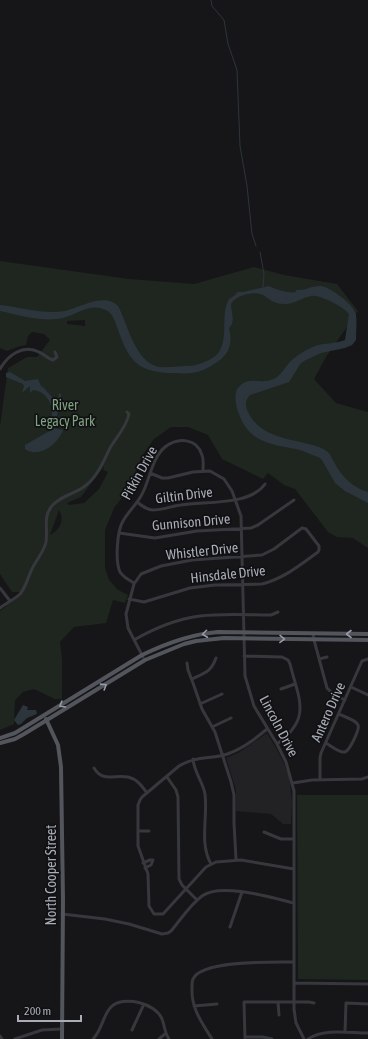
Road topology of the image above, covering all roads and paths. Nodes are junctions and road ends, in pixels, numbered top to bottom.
1 (55, 352) dead end
2 (0, 369) edge
3 (127, 412) dead end
4 (204, 470) junction
5 (150, 473) junction
6 (265, 484) dead end
7 (236, 500) junction
8 (294, 500) dead end
9 (137, 502) junction
10 (242, 529) junction
11 (119, 533) junction
12 (319, 548) joint
13 (242, 557) junction
14 (134, 583) junction
15 (244, 585) junction
16 (0, 588) edge
17 (130, 599) junction
18 (10, 601) junction
19 (0, 608) edge
20 (278, 612) dead end
21 (244, 615) junction
22 (244, 633) junction
23 (313, 634) junction
24 (368, 634) edge
25 (244, 638) junction
26 (134, 640) junction
27 (314, 640) junction
28 (368, 640) edge
29 (142, 656) junction
30 (244, 656) junction
31 (327, 657) dead end
32 (216, 658) dead end
33 (319, 659) junction
34 (368, 659) edge
35 (145, 660) junction
36 (186, 663) dead end
37 (192, 679) junction
38 (295, 684) junction
39 (351, 687) junction
40 (281, 689) dead end
41 (80, 694) junction
42 (222, 694) dead end
43 (368, 695) edge
44 (83, 698) junction
45 (345, 700) junction
46 (200, 704) junction
47 (339, 714) junction
48 (44, 715) junction
49 (231, 718) dead end
50 (46, 720) junction
51 (212, 727) junction
52 (268, 729) junction
53 (0, 737) edge
54 (0, 743) edge
55 (326, 743) junction
56 (277, 744) junction
57 (222, 755) junction
58 (193, 759) junction
59 (94, 768) dead end
60 (167, 777) junction
61 (368, 777) edge
62 (320, 780) junction
63 (293, 783) junction
64 (147, 793) junction
65 (138, 831) junction
66 (149, 831) dead end
67 (264, 832) dead end
68 (294, 839) junction
69 (236, 859) junction
70 (143, 862) junction
71 (211, 864) junction
72 (146, 868) junction
73 (294, 869) junction
74 (186, 889) junction
75 (242, 892) junction
76 (197, 900) junction
77 (294, 903) junction
78 (62, 914) junction
79 (230, 927) dead end
80 (294, 962) junction
81 (294, 983) junction
82 (368, 984) edge
83 (294, 1001) junction
84 (109, 1002) dead end
85 (278, 1002) junction
86 (314, 1003) dead end
87 (144, 1004) junction
88 (217, 1004) dead end
89 (368, 1004) edge
90 (112, 1006) junction
91 (194, 1006) junction
92 (279, 1015) dead end
93 (62, 1029) junction
94 (132, 1030) dead end
95 (345, 1032) junction
96 (368, 1033) edge
97 (165, 1034) junction
98 (0, 1036) edge
99 (245, 1038) edge
100 (2, 1039) edge
101 (16, 1039) edge
102 (62, 1039) edge
103 (93, 1039) edge
104 (159, 1039) edge
105 (168, 1039) edge
106 (212, 1039) edge
107 (272, 1039) edge
108 (304, 1039) edge
109 (308, 1039) edge

1 - 2 street
3 - 18 street
4 - 5 street
4 - 5 street, Pitkin Drive
4 - 7 street, Lincoln Drive
5 - 9 street, Pitkin Drive
6 - 7 street, Giltin Drive
7 - 9 street, Giltin Drive
7 - 10 street, Lincoln Drive
8 - 10 street, Gunnison Drive
9 - 11 street, Pitkin Drive
10 - 11 street, Gunnison Drive
10 - 13 street, Lincoln Drive
11 - 14 street, Pitkin Drive
12 - 13 street, Whistler Drive
12 - 15 street, Hinsdale Drive
13 - 14 street, Whistler Drive
13 - 15 street, Lincoln Drive
14 - 17 street
15 - 17 street, Hinsdale Drive
15 - 21 street, Lincoln Drive
16 - 18 street
17 - 26 street
18 - 19 street
20 - 21 street
21 - 22 street, Lincoln Drive
21 - 26 street
22 - 23 main road
22 - 25 street, Lincoln Drive
22 -> 29 main road
24 -> 23 main road
23 - 27 street
25 -> 27 main road
25 - 30 street, Lincoln Drive
25 - 35 main road
26 - 29 street
27 - 28 main road
27 - 33 street
29 - 35 street
29 - 41 main road
30 - 38 street
30 - 52 street, Lincoln Drive
31 - 33 street
32 - 37 street
33 - 45 street
34 - 39 street, Antero Drive
44 -> 35 main road
36 - 37 street
37 - 46 street
38 - 40 street
38 - 56 street
39 - 43 street
39 - 45 street, Antero Drive
41 - 44 main road
41 -> 48 main road
42 - 46 street
44 - 50 main road
45 - 47 street, Antero Drive
46 - 51 street
47 - 55 street, Antero Drive
47 - 55 street
48 - 50 main road, North Cooper Street
48 - 53 main road
49 - 51 street
50 - 54 main road
50 - 78 main road, North Cooper Street
51 - 57 street
52 - 56 street, Lincoln Drive
52 - 57 street
55 - 62 street, Antero Drive
56 - 63 street, Lincoln Drive
57 - 58 street
57 - 69 street
58 - 60 street
58 - 71 street
59 - 64 street
60 - 64 street
60 - 74 street
61 - 62 street
62 - 63 street
63 - 68 street, Lincoln Drive
64 - 65 street
65 - 66 street
65 - 70 street
67 - 68 street
68 - 73 street, Lincoln Drive
69 - 71 street
69 - 73 street
70 - 72 street
70 - 72 street
71 - 74 street
72 - 74 street
73 - 77 street, Lincoln Drive
74 - 76 street
75 - 76 street
75 - 77 street
75 - 79 street
76 - 78 street
77 - 80 street, Lincoln Drive
78 - 93 main road, North Cooper Street
80 - 81 street, Lincoln Drive
80 - 91 street
81 - 82 street
81 - 83 street, Lincoln Drive
83 - 85 street
83 - 86 street
83 - 108 street, Lincoln Drive
84 - 90 street
85 - 92 street
85 - 99 street
87 - 90 street
87 - 94 street
87 - 97 street
88 - 91 street
89 - 95 street
90 - 103 street
91 - 106 street
93 - 101 street
93 - 102 main road, North Cooper Street
95 - 96 street
95 - 109 street
97 - 104 street
97 - 105 street
98 - 100 street
99 - 107 street

